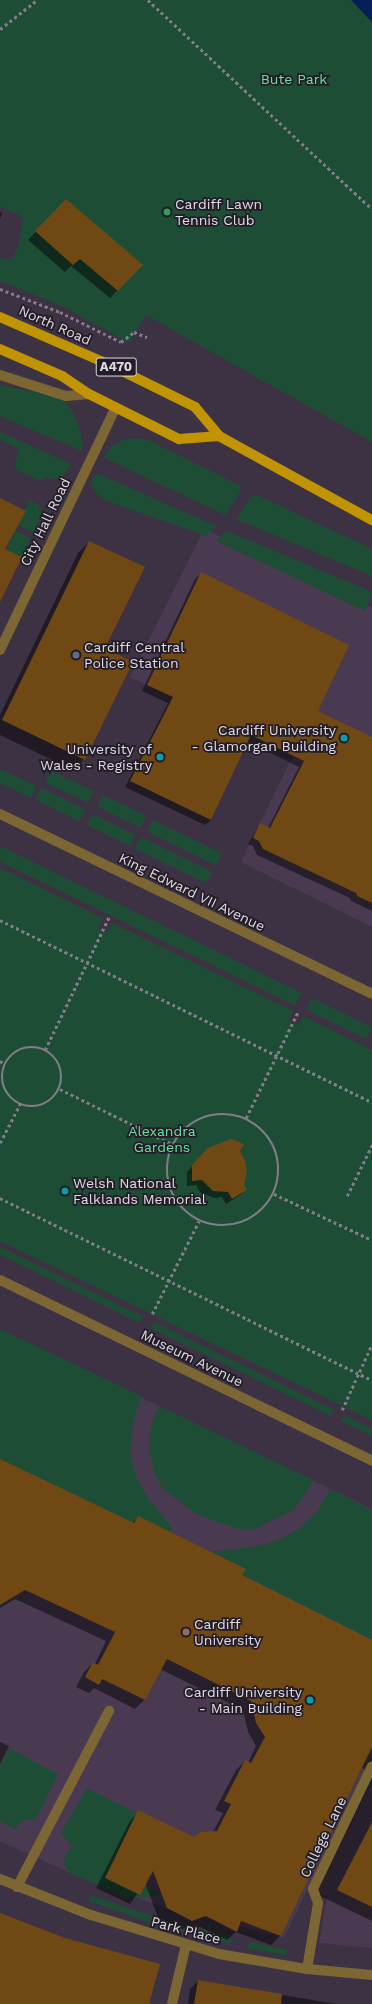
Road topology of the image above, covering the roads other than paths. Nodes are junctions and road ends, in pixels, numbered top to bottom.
1 (0, 317) edge
2 (0, 349) edge
3 (0, 375) edge
4 (89, 394) junction
5 (116, 407) junction
6 (219, 436) junction
7 (372, 520) edge
8 (0, 650) edge
9 (0, 814) edge
10 (372, 994) edge
11 (0, 1280) edge
12 (372, 1461) edge
13 (109, 1711) dead end
14 (372, 1766) edge
15 (0, 1879) edge
16 (17, 1887) junction
17 (186, 1945) junction
18 (307, 1969) junction
19 (372, 1975) edge
20 (172, 2004) edge

1 - 6 main road, North Road / A470
2 - 4 main road, A470
3 - 4 street
4 - 5 main road, A470
5 - 6 main road, A470
5 - 8 street, City Hall Road
6 - 7 main road, North Road / A470
9 - 10 street, King Edward VII Avenue
11 - 12 street, Museum Avenue
13 - 16 street
14 - 18 street, College Lane
15 - 16 street, Park Place
16 - 17 street, Park Place
17 - 18 street, Park Place
17 - 20 street
18 - 19 street, Park Place

